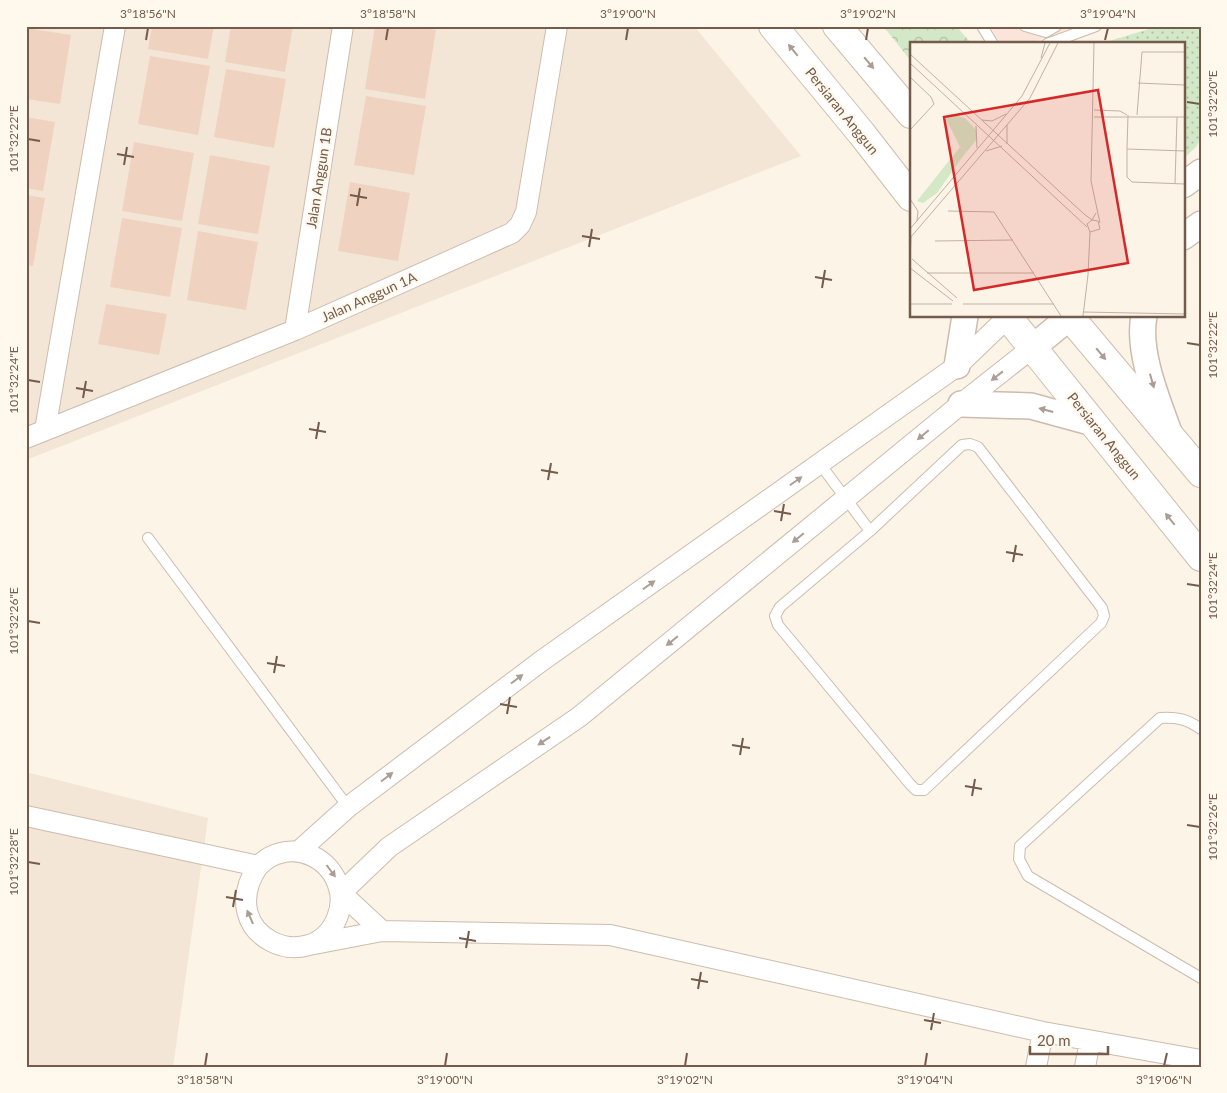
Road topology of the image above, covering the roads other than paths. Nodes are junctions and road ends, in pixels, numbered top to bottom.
1 (115, 26) edge
2 (343, 26) edge
3 (557, 26) edge
4 (773, 26) edge
5 (837, 26) edge
6 (982, 26) edge
7 (1025, 26) edge
8 (1056, 26) edge
9 (1096, 26) edge
10 (992, 42) edge
11 (1052, 42) edge
12 (910, 113) edge
13 (1201, 172) edge
14 (1184, 184) edge
15 (910, 196) edge
16 (1201, 224) edge
17 (1184, 236) edge
18 (965, 318) edge
19 (1007, 318) edge
20 (1009, 318) edge
21 (1068, 318) edge
22 (1072, 318) edge
23 (1144, 318) edge
24 (295, 330) junction
25 (1032, 348) junction
26 (957, 366) junction
27 (961, 404) junction
28 (1093, 423) junction
29 (45, 430) junction
30 (26, 438) edge
31 (1171, 438) junction
32 (820, 464) junction
33 (1201, 473) edge
34 (847, 498) junction
35 (870, 531) junction
36 (148, 538) dead end
37 (1201, 556) edge
38 (1201, 729) edge
39 (348, 807) junction
40 (26, 816) edge
41 (299, 851) junction
42 (258, 866) junction
43 (341, 893) junction
44 (382, 931) junction
45 (309, 945) junction
46 (1201, 978) edge
47 (1043, 1032) junction
48 (1090, 1041) junction
49 (1201, 1060) edge
50 (1036, 1067) edge
51 (1085, 1067) edge

1 - 29 street
2 - 24 street, Jalan Anggun 1B
3 - 24 street, Jalan Anggun 1A
15 -> 4 main road, Persiaran Anggun
5 -> 12 main road
6 - 10 lane
7 - 8 lane
9 - 11 lane
13 - 14 street
16 - 17 street
18 - 26 street
19 - 26 street
20 - 25 main road, Persiaran Anggun
21 - 25 street
22 -> 31 main road
23 -> 31 street
24 - 29 street, Jalan Anggun 1A
25 -> 27 street
25 - 28 main road, Persiaran Anggun
26 - 32 street
28 -> 27 street
27 -> 34 street
37 -> 28 main road, Persiaran Anggun
29 - 30 street, Jalan Anggun 1A
31 - 33 main road
32 - 34 lane
39 -> 32 street
34 - 35 lane
34 -> 43 street
35 - 35 lane
36 - 39 lane
38 - 46 lane
39 - 41 street
40 - 42 street
41 - 42 street
41 -> 43 street
45 -> 42 street
43 - 44 street
43 - 45 street
44 - 45 street
44 - 47 street
47 - 48 street
47 - 50 street
48 - 49 street
48 - 51 street

